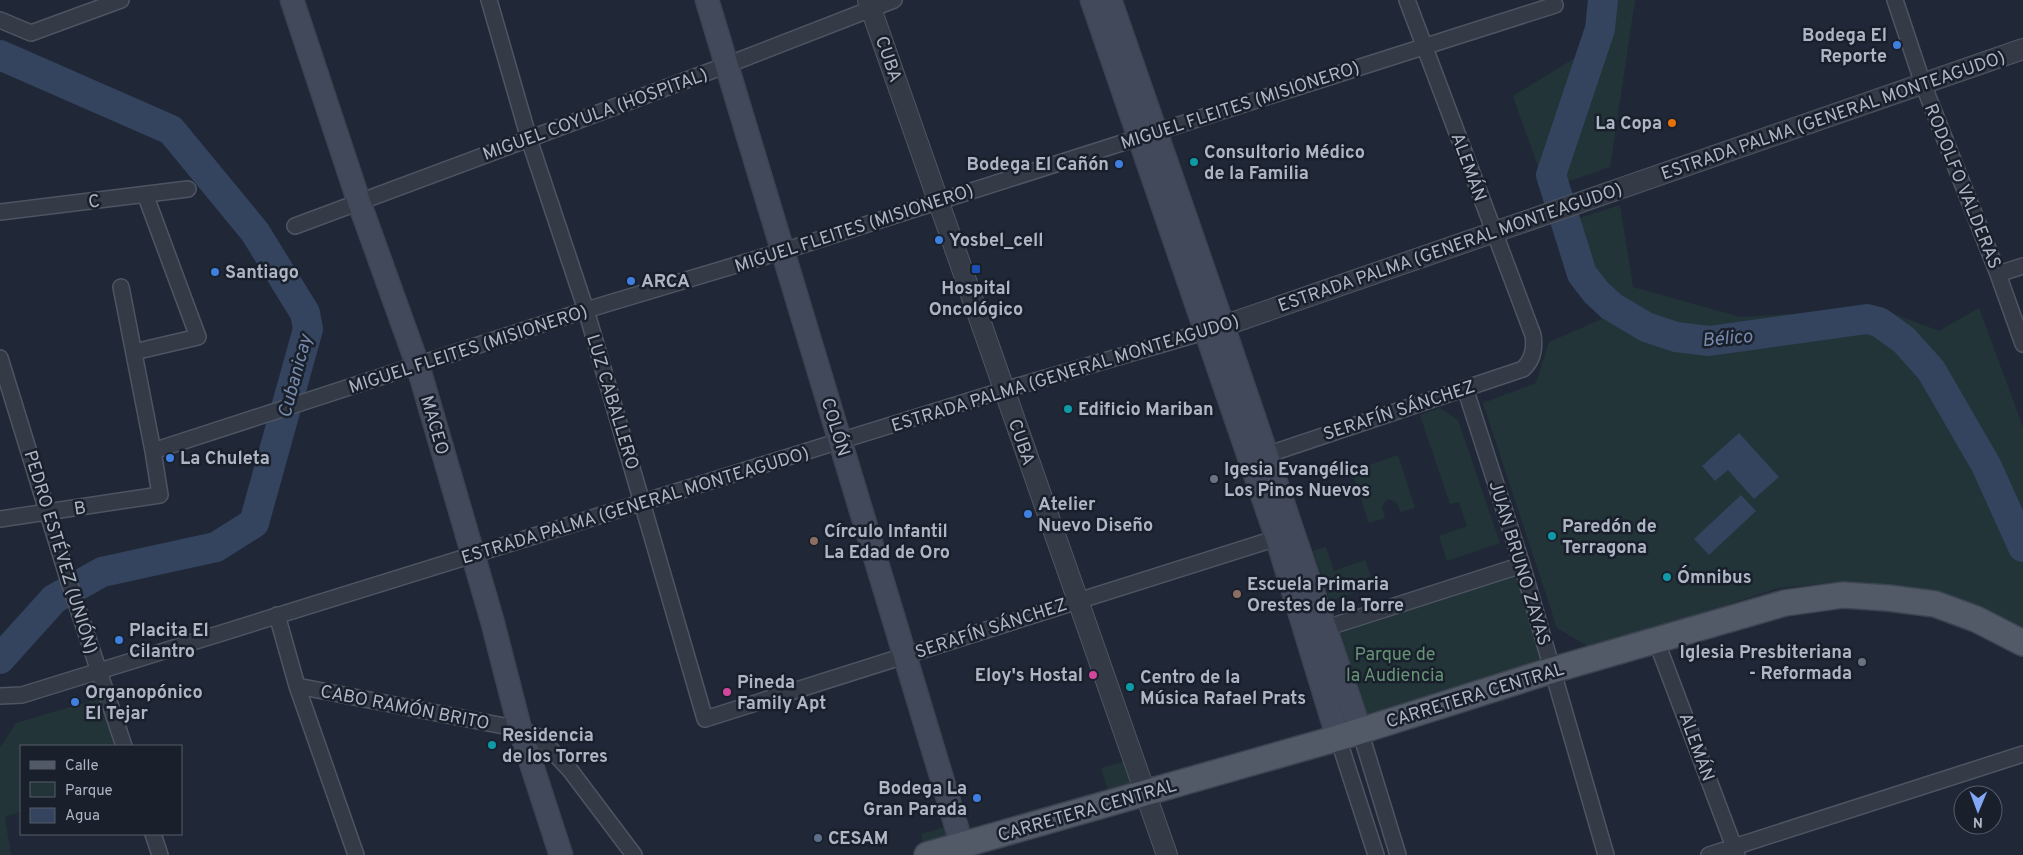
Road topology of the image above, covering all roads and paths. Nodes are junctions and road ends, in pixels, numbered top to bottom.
1 (121, 0) edge
2 (292, 0) edge
3 (489, 0) edge
4 (707, 0) edge
5 (894, 0) edge
6 (1092, 0) edge
7 (1110, 0) edge
8 (1407, 0) edge
9 (1895, 0) edge
10 (869, 4) edge
11 (1555, 5) dead end
12 (84, 6) edge
13 (0, 20) edge
14 (1424, 46) junction
15 (2023, 49) edge
16 (727, 66) junction
17 (1923, 84) junction
18 (1148, 135) junction
19 (529, 139) junction
20 (188, 188) dead end
21 (145, 194) junction
22 (938, 201) junction
23 (359, 202) junction
24 (0, 212) edge
25 (295, 226) dead end
26 (1493, 232) junction
27 (783, 251) junction
28 (2023, 266) edge
29 (1998, 274) junction
30 (121, 287) dead end
31 (586, 310) junction
32 (1215, 329) junction
33 (2023, 344) edge
34 (134, 352) junction
35 (0, 358) edge
36 (1529, 363) joint
37 (418, 366) junction
38 (1465, 388) junction
39 (1004, 390) junction
40 (840, 441) junction
41 (153, 451) junction
42 (1266, 455) junction
43 (643, 502) junction
44 (48, 513) junction
45 (0, 519) edge
46 (1277, 538) junction
47 (472, 556) junction
48 (1522, 565) junction
49 (1078, 601) junction
50 (278, 616) junction
51 (1326, 628) junction
52 (1656, 640) junction
53 (2023, 643) edge
54 (905, 655) junction
55 (1553, 670) junction
56 (98, 671) junction
57 (298, 686) junction
58 (2, 696) edge
59 (705, 719) joint
60 (520, 728) junction
61 (1349, 734) junction
62 (124, 745) edge
63 (2023, 754) edge
64 (1146, 794) junction
65 (153, 835) edge
66 (964, 850) edge
67 (1735, 851) edge
68 (160, 855) edge
69 (356, 855) edge
70 (561, 855) edge
71 (634, 855) edge
72 (927, 855) edge
73 (1167, 855) edge
74 (1376, 855) edge
75 (1398, 855) edge
76 (1606, 855) edge
77 (1709, 855) edge

1 - 12 street
2 - 23 main road, MACEO
3 - 19 street, LUZ CABALLERO
4 - 16 main road, COLÓN
5 - 10 street, MIGUEL COYULA (HOSPITAL)
6 - 18 main road
7 - 18 main road
8 - 14 street, ALEMÁN
9 - 17 street, RODOLFO VALDERAS
10 - 16 street, MIGUEL COYULA (HOSPITAL)
10 - 22 street, CUBA
11 - 14 street, MIGUEL FLEITES (MISIONERO)
12 - 13 street
14 - 18 street, MIGUEL FLEITES (MISIONERO)
14 - 26 street, ALEMÁN
15 - 17 street, ESTRADA PALMA (GENERAL MONTEAGUDO)
16 - 19 street, MIGUEL COYULA (HOSPITAL)
16 - 27 main road, COLÓN
17 - 26 street, ESTRADA PALMA (GENERAL MONTEAGUDO)
17 - 29 street, RODOLFO VALDERAS
18 - 22 street, MIGUEL FLEITES (MISIONERO)
18 - 32 main road
19 - 23 street, MIGUEL COYULA (HOSPITAL)
19 - 31 street, LUZ CABALLERO
20 - 21 street, C
21 - 24 street, C
21 - 34 street
22 - 27 street, MIGUEL FLEITES (MISIONERO)
22 - 39 street, CUBA
23 - 25 street, MIGUEL COYULA (HOSPITAL)
23 - 37 main road, MACEO
26 - 32 street, ESTRADA PALMA (GENERAL MONTEAGUDO)
26 - 36 street, ALEMÁN
27 - 31 street, MIGUEL FLEITES (MISIONERO)
27 - 40 main road, COLÓN
28 - 29 street
29 - 33 street, RODOLFO VALDERAS
30 - 34 street
31 - 37 street, MIGUEL FLEITES (MISIONERO)
31 - 43 street, LUZ CABALLERO
32 - 39 street, ESTRADA PALMA (GENERAL MONTEAGUDO)
32 - 42 main road
32 - 46 main road
34 - 41 street
35 - 44 street, PEDRO ESTÉVEZ (UNIÓN)
36 - 38 street, SERAFÍN SÁNCHEZ
37 - 41 street, MIGUEL FLEITES (MISIONERO)
37 - 47 main road, MACEO
38 - 42 street, SERAFÍN SÁNCHEZ
38 - 48 street, JUAN BRUNO ZAYAS
39 - 40 street, ESTRADA PALMA (GENERAL MONTEAGUDO)
39 - 49 street, CUBA
40 - 43 street, ESTRADA PALMA (GENERAL MONTEAGUDO)
40 - 54 main road, COLÓN
41 - 44 street, B
42 - 51 main road
43 - 47 street, ESTRADA PALMA (GENERAL MONTEAGUDO)
43 - 59 street, LUZ CABALLERO
44 - 45 street, B
44 - 56 street, PEDRO ESTÉVEZ (UNIÓN)
46 - 49 street, SERAFÍN SÁNCHEZ
46 - 61 main road
47 - 50 street, ESTRADA PALMA (GENERAL MONTEAGUDO)
47 - 60 main road, MACEO
48 - 51 street
48 - 55 street, JUAN BRUNO ZAYAS
49 - 54 street, SERAFÍN SÁNCHEZ
49 - 64 street, CUBA
50 - 56 street, ESTRADA PALMA (GENERAL MONTEAGUDO)
50 - 57 street
51 - 61 main road
52 - 53 main road, CARRETERA CENTRAL
52 - 55 main road, CARRETERA CENTRAL
52 - 67 street, ALEMÁN
54 - 59 street, SERAFÍN SÁNCHEZ
54 - 66 main road, COLÓN
55 - 61 main road, CARRETERA CENTRAL
55 - 76 street, JUAN BRUNO ZAYAS
56 - 58 street, ESTRADA PALMA (GENERAL MONTEAGUDO)
56 - 62 street, PEDRO ESTÉVEZ (UNIÓN)
57 - 60 street, CABO RAMÓN BRITO
57 - 69 street
60 - 70 main road, MACEO
60 - 71 street, CABO RAMÓN BRITO
61 - 64 main road, CARRETERA CENTRAL
61 - 74 street
61 - 75 street
63 - 67 street
64 - 66 main road, CARRETERA CENTRAL
64 - 73 street, CUBA
65 - 68 street
66 - 72 main road, CARRETERA CENTRAL
67 - 77 street

